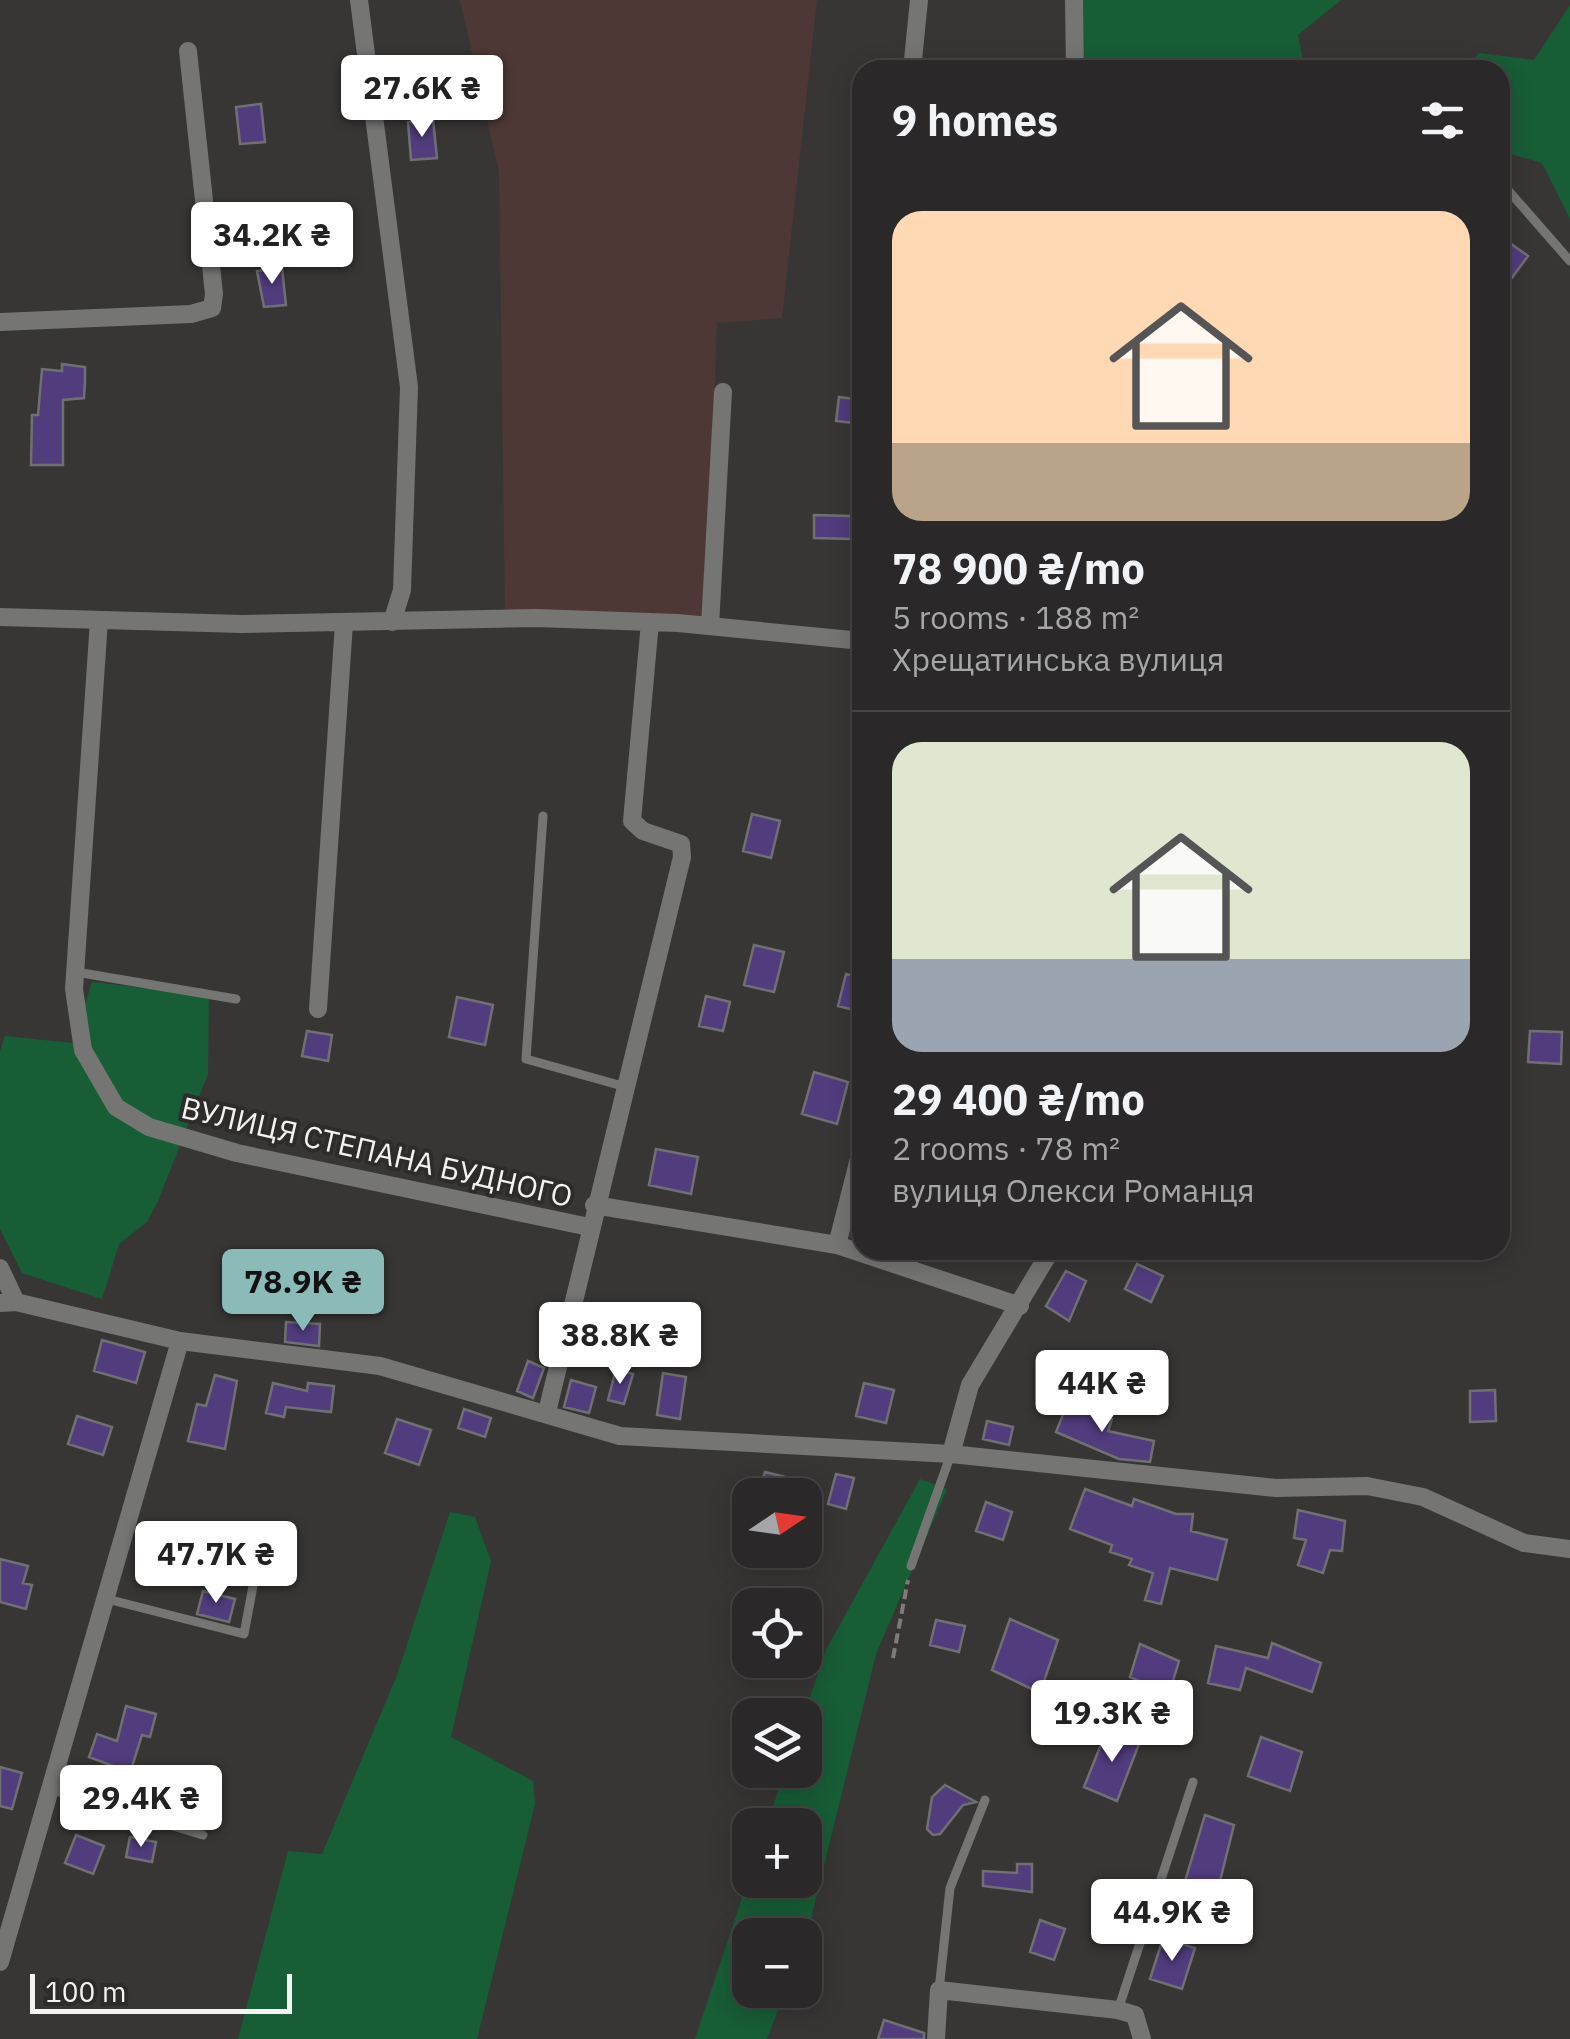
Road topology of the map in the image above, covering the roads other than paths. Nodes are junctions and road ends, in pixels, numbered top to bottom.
1 (359, 0) edge
2 (919, 0) edge
3 (1074, 0) edge
4 (188, 51) dead end
5 (913, 60) edge
6 (1075, 60) edge
7 (1510, 193) edge
8 (1570, 260) edge
9 (0, 322) edge
10 (723, 392) dead end
11 (0, 617) edge
12 (98, 620) junction
13 (392, 622) junction
14 (650, 622) junction
15 (344, 623) junction
16 (710, 626) junction
17 (852, 640) edge
18 (543, 816) dead end
19 (76, 972) junction
20 (236, 1000) dead end
21 (318, 1009) dead end
22 (626, 1087) junction
23 (852, 1186) edge
24 (594, 1206) junction
25 (589, 1228) junction
26 (837, 1245) junction
27 (852, 1250) edge
28 (882, 1260) edge
29 (1045, 1260) edge
30 (0, 1268) edge
31 (8, 1302) edge
32 (1020, 1306) junction
33 (180, 1341) junction
34 (547, 1412) junction
35 (951, 1454) junction
36 (1570, 1549) edge
37 (911, 1566) road end
38 (256, 1570) dead end
39 (107, 1600) junction
40 (1194, 1782) dead end
41 (53, 1790) junction
42 (985, 1800) dead end
43 (203, 1835) dead end
44 (0, 1962) edge
45 (939, 1990) junction
46 (1118, 2010) junction
47 (936, 2039) edge
48 (1142, 2039) edge

1 - 13 street
2 - 5 street
3 - 6 street
4 - 9 street
7 - 8 lane
10 - 16 street
11 - 12 street
12 - 15 street
12 - 19 street, ВУЛИЦЯ СТЕПАНА БУДНОГО
13 - 14 street
13 - 15 street
14 - 16 street
14 - 22 street
15 - 21 street
16 - 17 street
18 - 22 lane
19 - 20 lane
19 - 25 street, ВУЛИЦЯ СТЕПАНА БУДНОГО
22 - 24 street
23 - 26 street
24 - 25 street
24 - 26 street
25 - 34 street
26 - 27 street
28 - 32 street
29 - 32 street
30 - 31 street
31 - 33 street
32 - 35 street
33 - 34 street
33 - 39 street
34 - 35 street
35 - 36 street
35 - 37 lane
38 - 39 lane
39 - 41 street
40 - 46 lane
41 - 43 lane
41 - 44 street
42 - 45 lane
45 - 46 street
45 - 47 street
46 - 48 street

